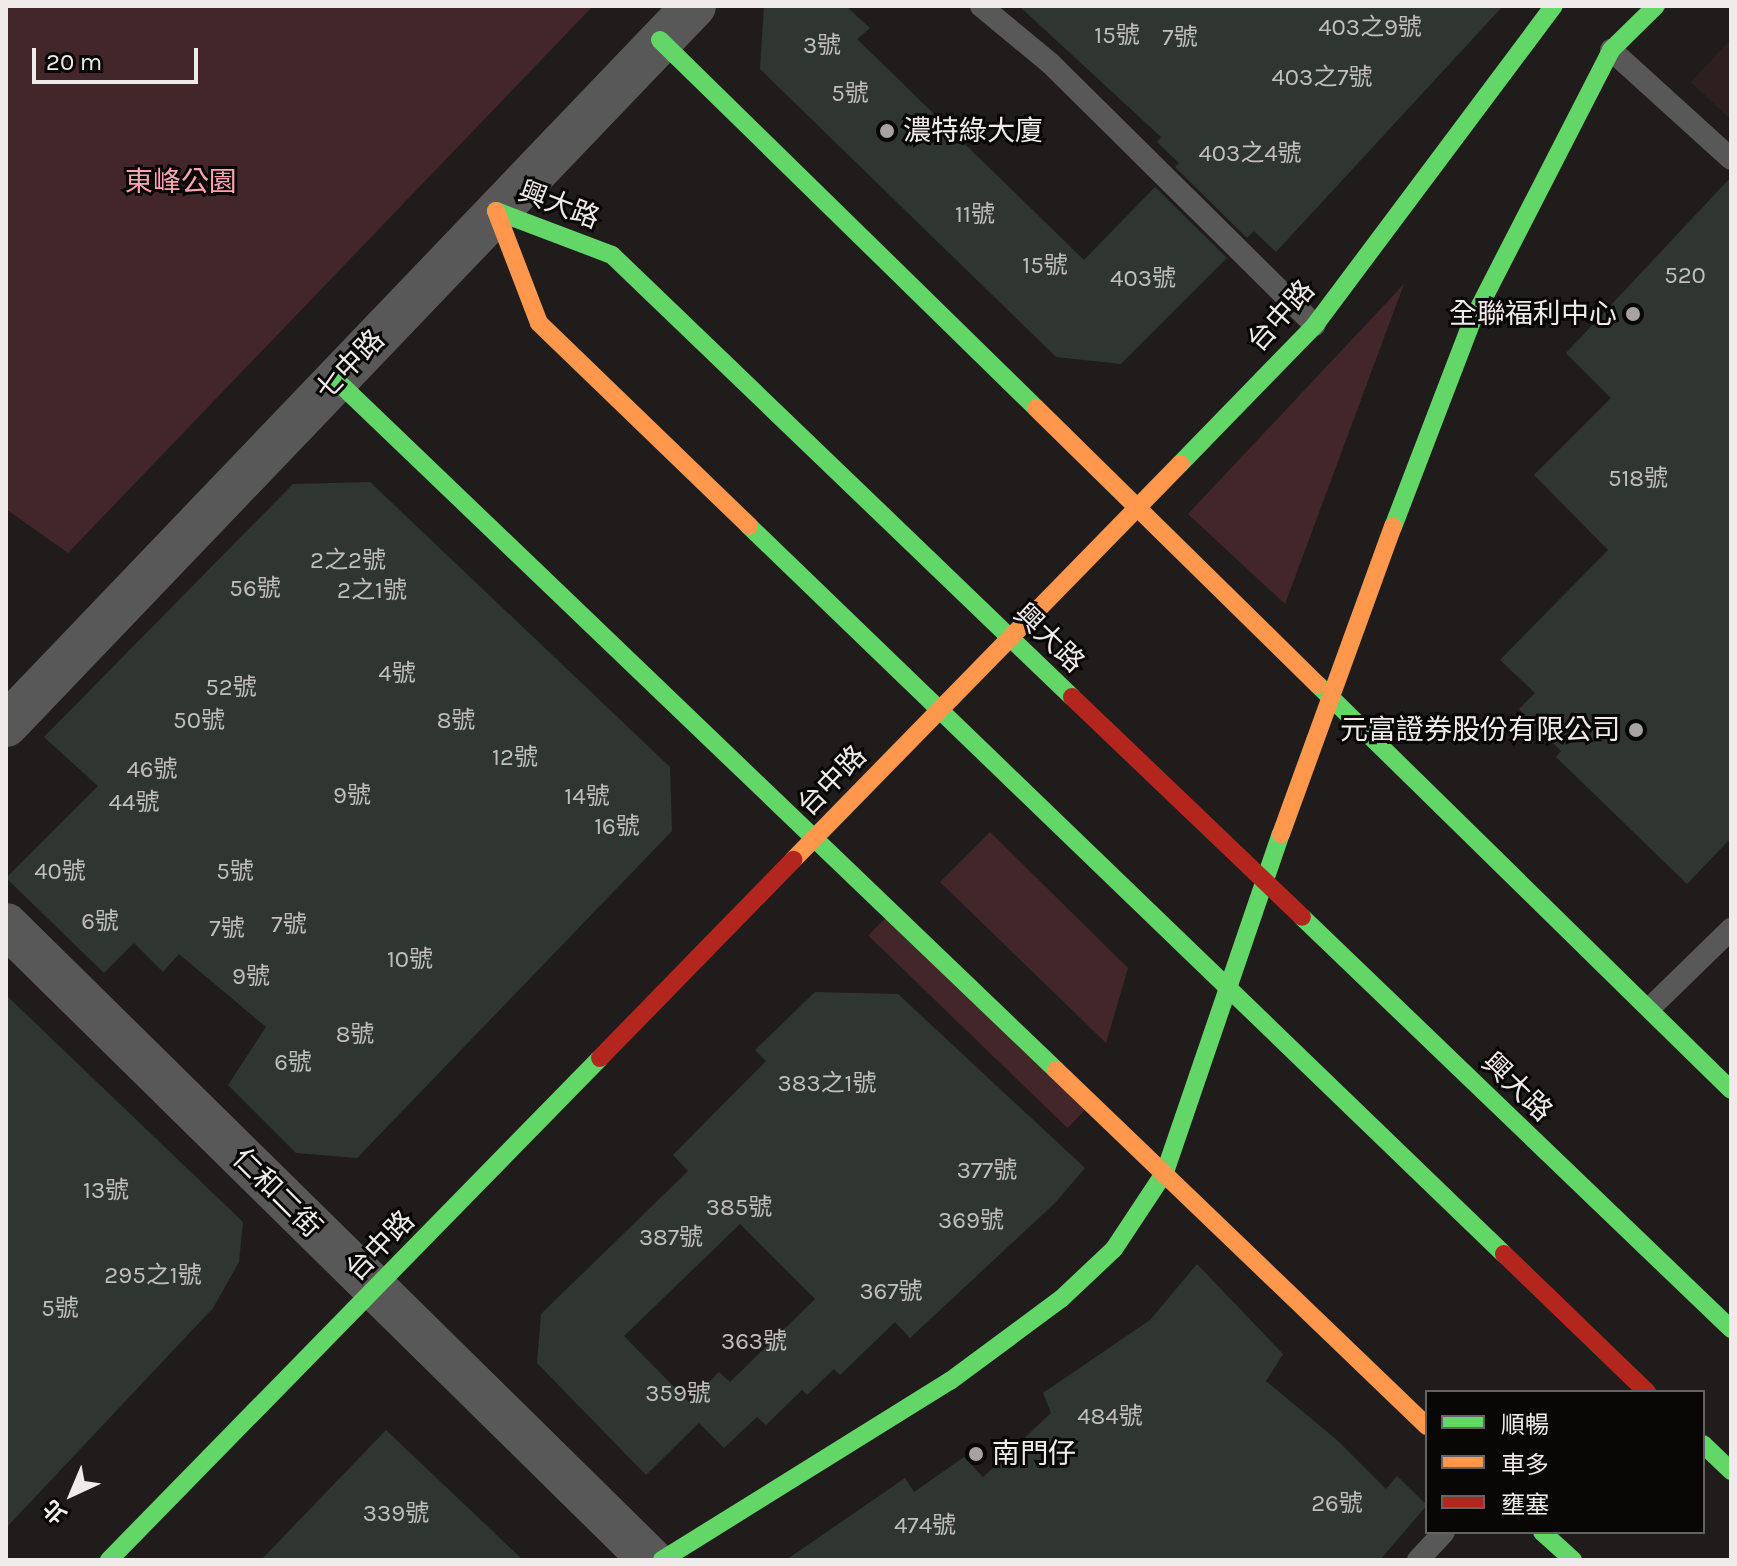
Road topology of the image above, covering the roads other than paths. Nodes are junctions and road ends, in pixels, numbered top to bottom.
1 (694, 6) edge
2 (981, 6) edge
3 (1554, 6) edge
4 (1656, 6) edge
5 (660, 40) junction
6 (1611, 50) junction
7 (1731, 159) edge
8 (496, 211) junction
9 (1315, 325) junction
10 (336, 380) junction
11 (1138, 506) junction
12 (1009, 638) junction
13 (1330, 693) junction
14 (940, 709) junction
15 (6, 725) edge
16 (815, 838) junction
17 (1265, 882) junction
18 (6, 925) edge
19 (1731, 929) edge
20 (1229, 985) junction
21 (1651, 1007) junction
22 (1731, 1090) edge
23 (1165, 1172) junction
24 (376, 1290) junction
25 (1731, 1329) edge
26 (1645, 1390) edge
27 (1425, 1424) edge
28 (1705, 1446) edge
29 (1731, 1471) edge
30 (1442, 1534) edge
31 (1544, 1534) edge
32 (109, 1560) edge
33 (651, 1560) edge
34 (662, 1560) edge
35 (1418, 1560) edge
36 (1573, 1560) edge

1 - 5 street, 七中路
2 - 9 lane
3 - 9 street, 台中路
4 - 6 street
5 - 8 street, 七中路
5 - 11 street
6 - 7 lane
6 - 13 street
8 - 10 street, 七中路
8 - 12 street, 興大路
8 - 14 street, 興大路
9 - 11 street, 台中路
10 - 15 street, 七中路
10 - 16 street
11 - 12 street, 台中路
11 - 13 street
12 - 14 street, 台中路
12 - 17 street, 興大路
13 - 17 street
13 - 21 street
14 - 16 street, 台中路
14 - 20 street, 興大路
16 - 23 street
16 - 24 street, 台中路
17 - 20 street
17 - 25 street, 興大路
18 - 24 street, 仁和二街
19 - 21 lane
20 - 23 street
20 - 26 street, 興大路
21 - 22 street
23 - 27 street
23 - 34 street
24 - 32 street, 台中路
24 - 33 street, 仁和二街
28 - 29 street
30 - 35 lane
31 - 36 street

